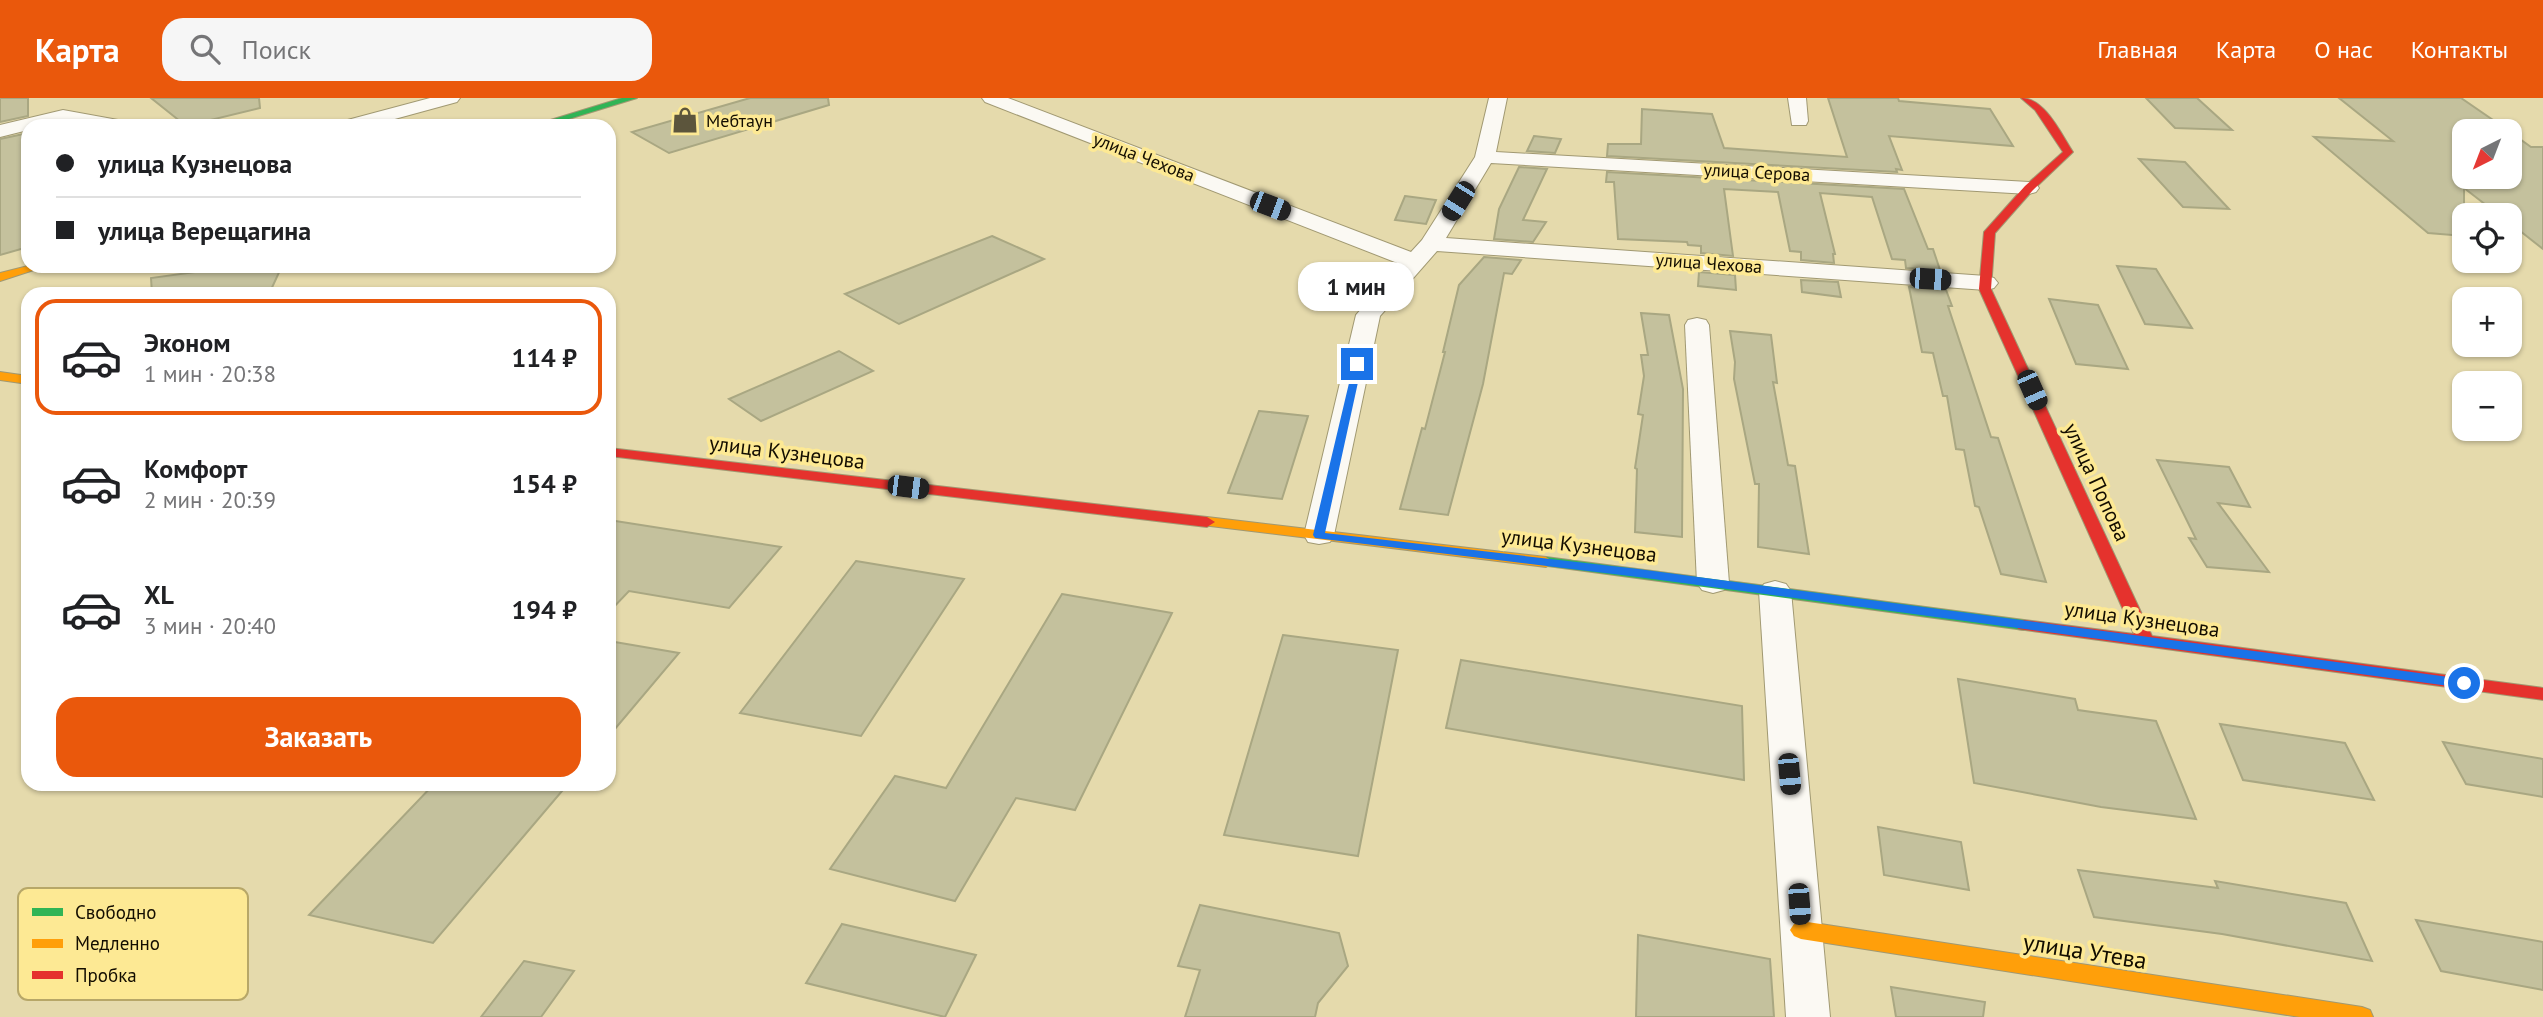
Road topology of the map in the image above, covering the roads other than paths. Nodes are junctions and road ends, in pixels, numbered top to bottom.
1 (451, 98) edge
2 (632, 98) edge
3 (991, 98) edge
4 (1498, 98) edge
5 (1797, 98) edge
6 (2026, 98) edge
7 (50, 119) edge
8 (80, 119) edge
9 (372, 119) edge
10 (560, 119) edge
11 (1799, 121) dead end
12 (21, 126) edge
13 (0, 131) edge
14 (1485, 157) junction
15 (2029, 188) junction
16 (1423, 253) junction
17 (21, 271) edge
18 (0, 277) edge
19 (1986, 283) junction
20 (1697, 325) dead end
21 (0, 376) edge
22 (21, 379) edge
23 (616, 453) edge
24 (1319, 535) junction
25 (1713, 583) junction
26 (1775, 591) junction
27 (2146, 641) junction
28 (2543, 694) edge
29 (1801, 930) junction
30 (1808, 1017) edge
31 (2362, 1017) edge

1 - 9 street
2 - 10 main road
3 - 16 street, улица Чехова
4 - 14 street
5 - 11 street
6 - 15 main road, улица Попова
7 - 8 street
12 - 13 street
14 - 15 street, улица Серова
14 - 16 street
15 - 19 main road, улица Попова
16 - 19 street, улица Чехова
16 - 24 street
17 - 18 main road
19 - 27 main road, улица Попова
20 - 25 street
21 - 22 main road
23 - 24 main road, улица Кузнецова
24 - 25 main road, улица Кузнецова
25 - 26 main road, улица Кузнецова
26 - 27 main road, улица Кузнецова
26 - 29 street
27 - 28 main road, улица Кузнецова
29 - 30 street
29 - 31 main road, улица Утева

